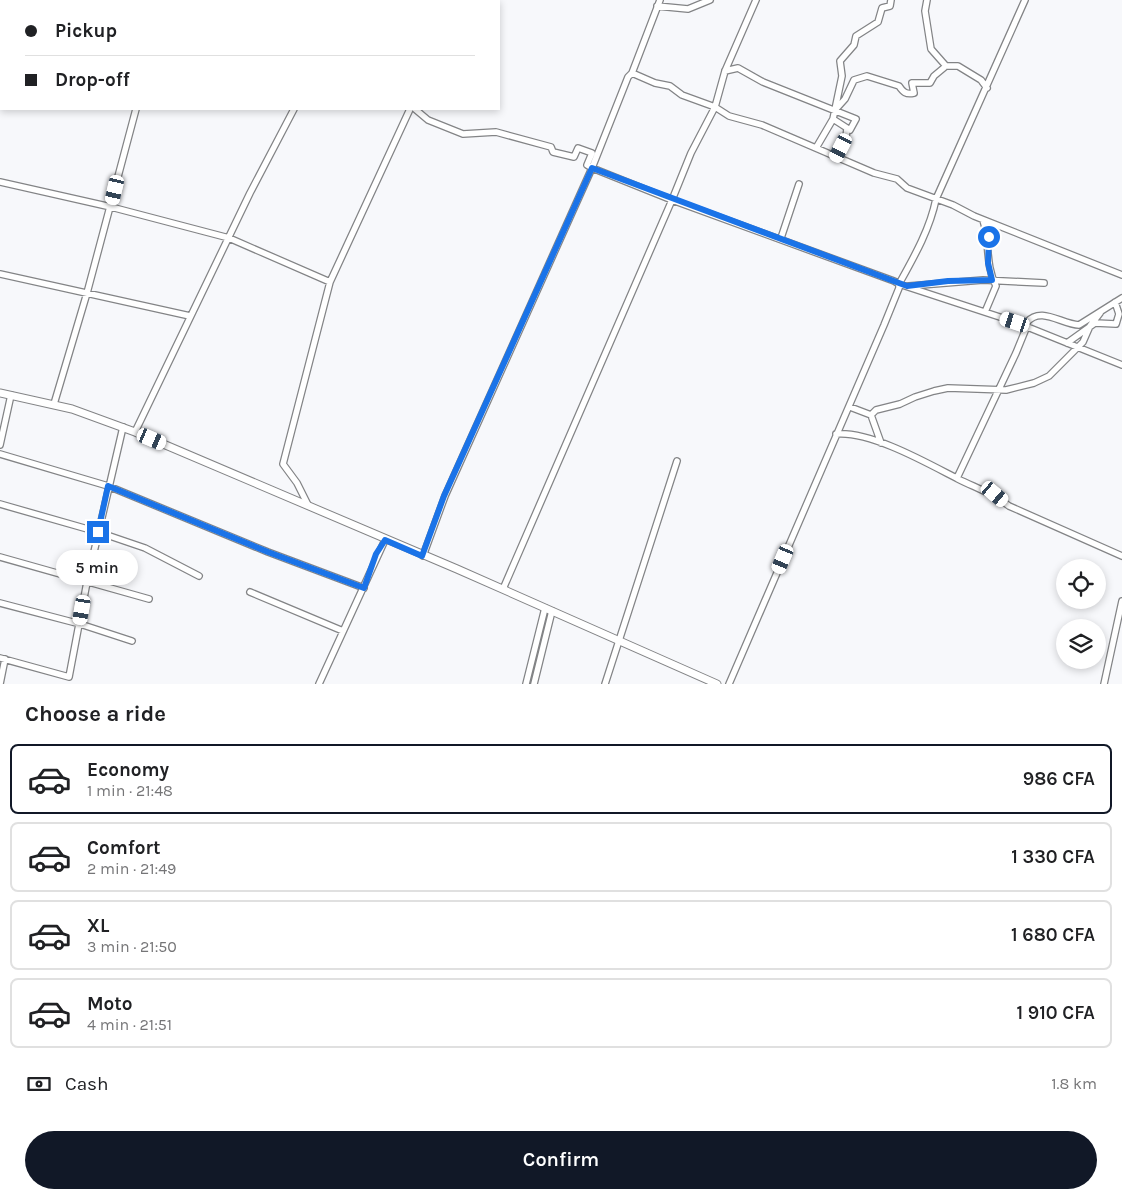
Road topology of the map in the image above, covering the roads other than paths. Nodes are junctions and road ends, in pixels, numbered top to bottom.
1 (660, 0) edge
2 (710, 0) edge
3 (756, 0) edge
4 (891, 0) edge
5 (927, 0) edge
6 (1025, 0) edge
7 (657, 6) junction
8 (946, 66) junction
9 (725, 71) junction
10 (632, 73) junction
11 (987, 88) junction
12 (715, 108) junction
13 (836, 109) junction
14 (136, 110) edge
15 (293, 110) edge
16 (410, 110) edge
17 (416, 110) edge
18 (833, 119) junction
19 (847, 128) junction
20 (816, 148) junction
21 (836, 157) junction
22 (592, 168) junction
23 (0, 182) edge
24 (799, 184) dead end
25 (936, 199) junction
26 (672, 200) junction
27 (111, 207) junction
28 (984, 220) junction
29 (229, 238) junction
30 (781, 238) junction
31 (0, 274) edge
32 (1122, 275) edge
33 (992, 280) junction
34 (330, 282) junction
35 (1044, 282) dead end
36 (899, 284) junction
37 (907, 286) junction
38 (87, 293) junction
39 (1122, 298) edge
40 (1115, 302) junction
41 (985, 312) junction
42 (1100, 313) junction
43 (190, 316) junction
44 (1015, 322) junction
45 (1027, 326) junction
46 (1090, 326) junction
47 (1067, 343) junction
48 (1077, 347) junction
49 (1122, 365) edge
50 (998, 389) junction
51 (0, 393) edge
52 (11, 394) junction
53 (54, 404) junction
54 (850, 407) junction
55 (871, 415) junction
56 (122, 427) junction
57 (135, 432) junction
58 (836, 434) junction
59 (881, 443) junction
60 (0, 445) edge
61 (0, 454) edge
62 (677, 461) dead end
63 (957, 478) junction
64 (108, 486) junction
65 (0, 504) edge
66 (308, 504) junction
67 (98, 532) junction
68 (385, 540) junction
69 (422, 556) junction
70 (1122, 556) edge
71 (0, 557) edge
72 (200, 576) dead end
73 (87, 582) junction
74 (364, 588) junction
75 (503, 589) junction
76 (250, 592) dead end
77 (149, 598) dead end
78 (1122, 600) edge
79 (0, 604) edge
80 (548, 609) junction
81 (80, 624) junction
82 (343, 631) junction
83 (618, 639) junction
84 (132, 641) dead end
85 (2, 658) edge
86 (707, 682) edge
87 (0, 684) edge
88 (319, 684) edge
89 (526, 684) edge
90 (534, 684) edge
91 (605, 684) edge
92 (717, 684) edge
93 (729, 684) edge
94 (1104, 684) edge

1 - 7 street
2 - 7 street
3 - 9 street
4 - 13 street
5 - 8 street
6 - 11 street
7 - 10 street
8 - 11 street
8 - 13 street
9 - 12 street
9 - 13 street
10 - 12 street
10 - 22 street
11 - 25 street
12 - 20 street
12 - 26 street
13 - 18 street
13 - 19 street
14 - 27 street
15 - 29 street
16 - 34 street
17 - 22 street
18 - 19 street
18 - 20 street
19 - 21 street
20 - 21 street
21 - 25 street
22 - 26 street
22 - 69 street
23 - 27 street
24 - 30 street
25 - 28 street
25 - 36 street
26 - 30 street
26 - 75 street
27 - 29 street
27 - 38 street
28 - 32 street
28 - 33 street
29 - 34 street
29 - 43 street
30 - 36 street
31 - 38 street
33 - 35 street
33 - 37 street
33 - 41 street
34 - 66 street
36 - 37 street
36 - 54 street
37 - 41 street
38 - 43 street
38 - 53 street
39 - 40 street
40 - 42 street
40 - 46 street
41 - 44 street
42 - 44 street
42 - 46 street
43 - 57 street
44 - 45 street
45 - 47 street
45 - 50 street
46 - 47 street
46 - 48 street
47 - 48 street
48 - 49 street
48 - 50 street
50 - 55 street
50 - 63 street
51 - 52 street
52 - 53 street
52 - 60 street
53 - 56 street
54 - 55 street
54 - 58 street
55 - 59 street
56 - 57 street
56 - 64 street
57 - 66 street
58 - 59 street
58 - 93 street
59 - 63 street
61 - 64 street
62 - 83 street
63 - 70 street
64 - 67 street
64 - 74 street
65 - 67 street
66 - 68 street
67 - 72 street
67 - 73 street
68 - 69 street
68 - 74 street
69 - 75 street
71 - 73 street
73 - 77 street
73 - 81 street
74 - 82 street
75 - 80 street
76 - 82 street
78 - 94 street
79 - 81 street
80 - 83 street
80 - 89 street
80 - 90 street
81 - 84 street
81 - 85 street
82 - 88 street
83 - 86 street
83 - 91 street
85 - 87 street
86 - 92 street

